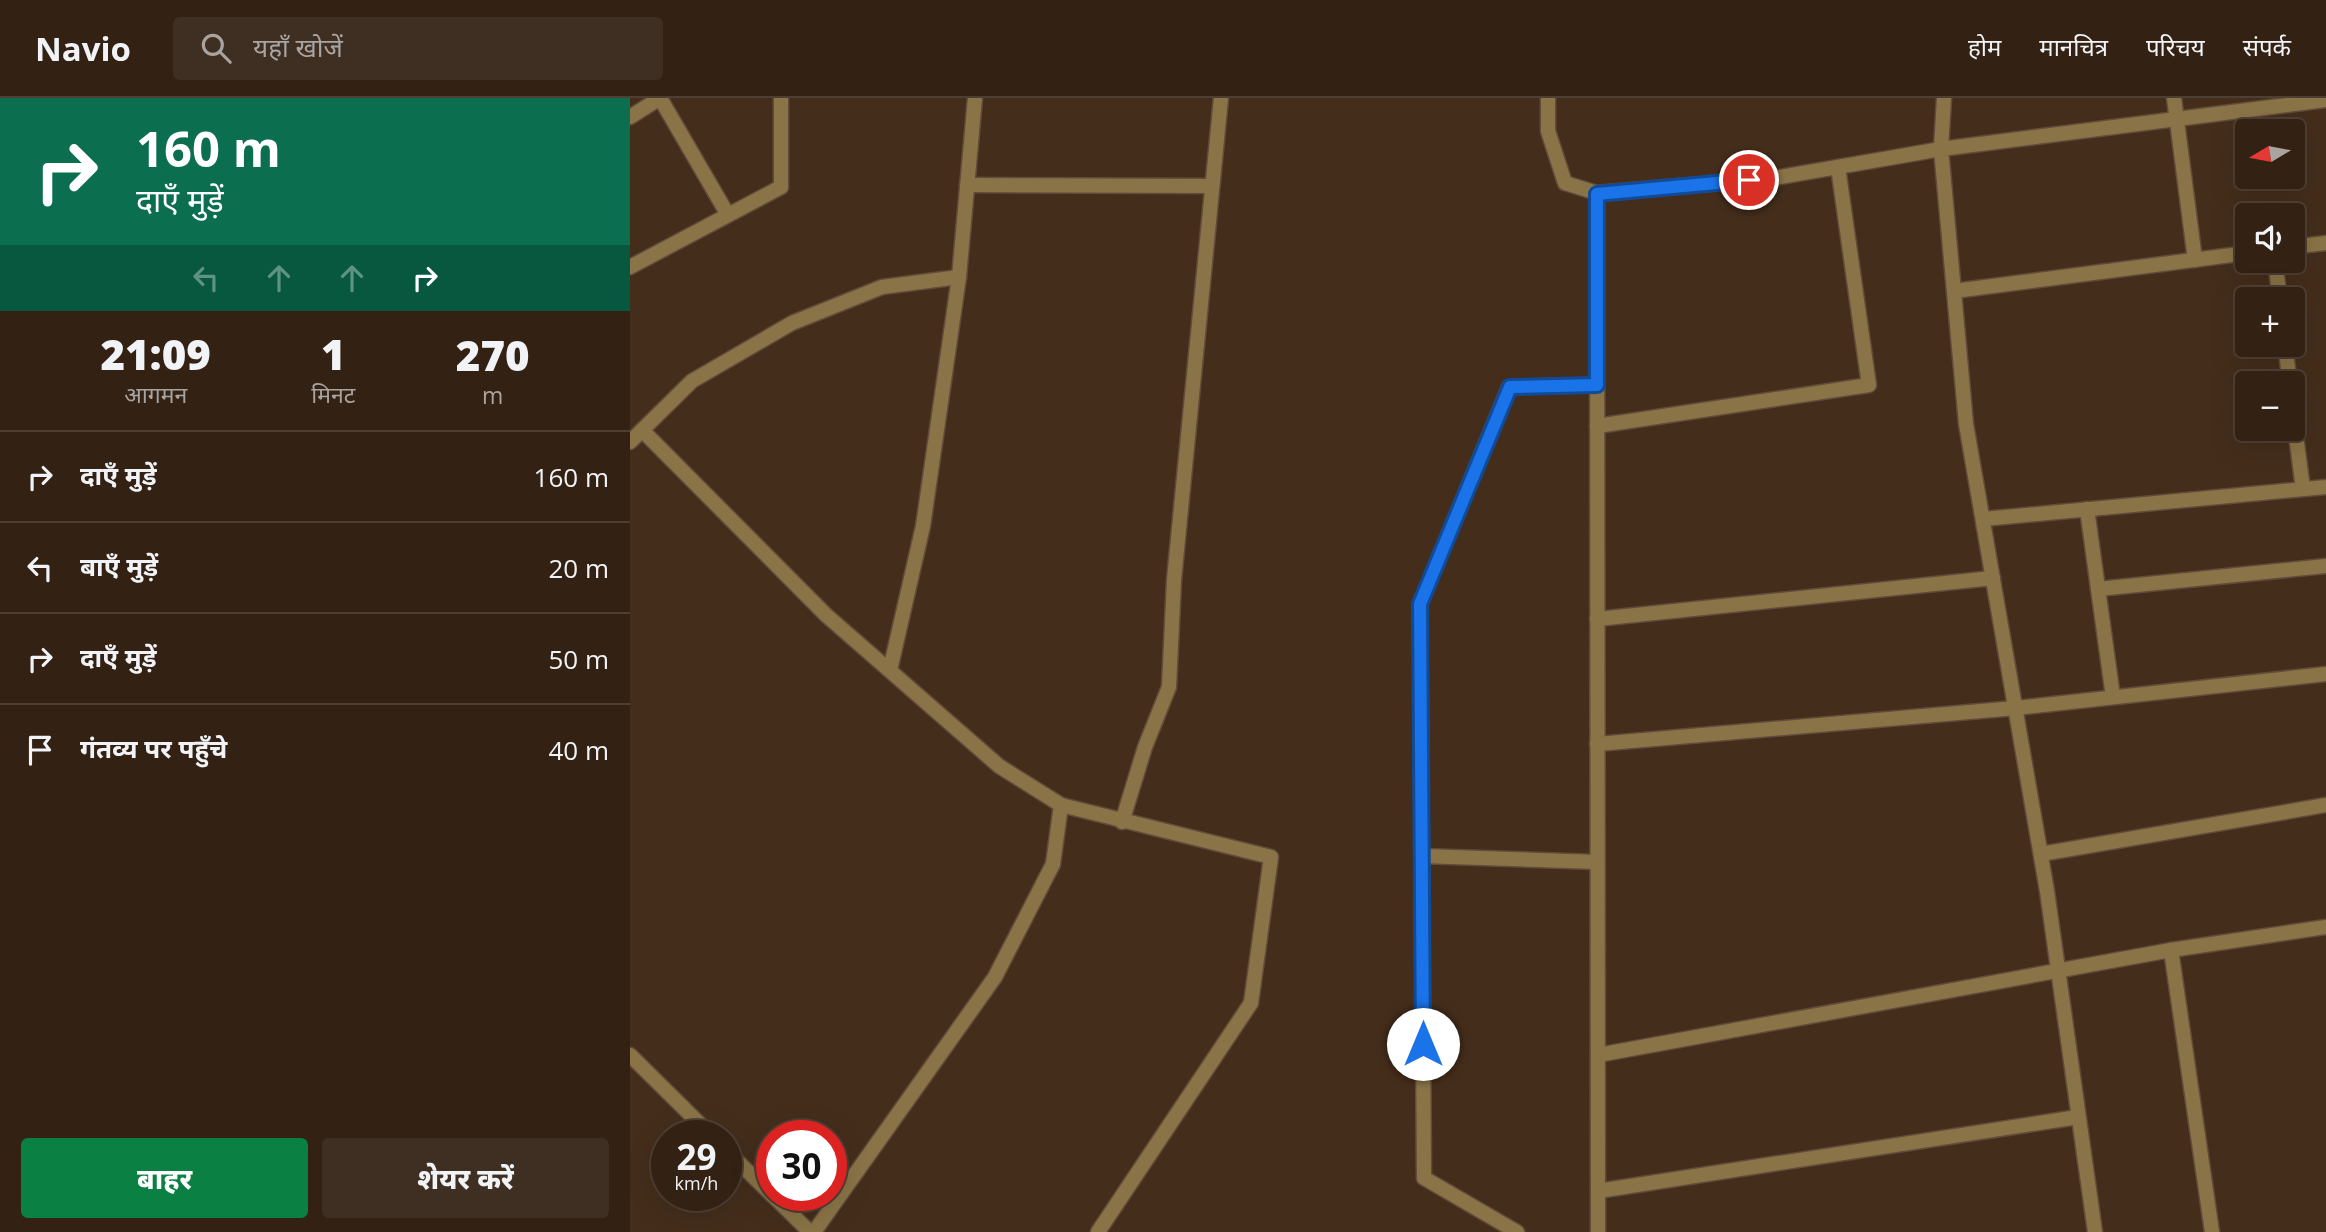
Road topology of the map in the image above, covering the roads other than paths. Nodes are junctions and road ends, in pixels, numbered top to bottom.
1 (780, 98) edge
2 (975, 98) edge
3 (1222, 98) edge
4 (1548, 98) edge
5 (1944, 98) edge
6 (2174, 98) edge
7 (2326, 100) edge
8 (630, 117) edge
9 (2176, 119) junction
10 (1941, 149) junction
11 (1838, 167) junction
12 (967, 185) junction
13 (1212, 186) junction
14 (1597, 194) junction
15 (728, 215) junction
16 (2326, 243) edge
17 (2305, 245) edge
18 (2235, 255) edge
19 (2195, 260) junction
20 (630, 267) edge
21 (959, 277) junction
22 (1954, 291) junction
23 (1597, 385) junction
24 (1597, 426) junction
25 (642, 430) junction
26 (2296, 441) edge
27 (630, 442) edge
28 (2326, 487) edge
29 (2302, 489) junction
30 (2087, 509) junction
31 (1983, 519) junction
32 (2326, 566) edge
33 (1993, 578) junction
34 (2098, 589) junction
35 (1597, 619) junction
36 (890, 670) junction
37 (2326, 674) edge
38 (2113, 698) junction
39 (2016, 708) junction
40 (1597, 744) junction
41 (1061, 805) junction
42 (2326, 805) edge
43 (1122, 822) junction
44 (2041, 854) junction
45 (1422, 856) junction
46 (1597, 862) junction
47 (2326, 927) edge
48 (2171, 950) junction
49 (2060, 971) junction
50 (630, 1055) edge
51 (1598, 1055) junction
52 (2078, 1117) junction
53 (696, 1120) edge
54 (742, 1166) edge
55 (756, 1179) edge
56 (1598, 1191) junction
57 (789, 1211) edge
58 (812, 1232) edge
59 (1098, 1232) edge
60 (1517, 1232) edge
61 (1598, 1232) edge
62 (2095, 1232) edge
63 (2212, 1232) edge

1 - 15 street
2 - 12 street
3 - 13 street
4 - 14 street
5 - 10 street
6 - 9 street
7 - 9 street
8 - 15 street
9 - 10 street
9 - 19 street
10 - 11 street
10 - 22 street
11 - 14 street
11 - 24 street
12 - 13 street
12 - 21 street
13 - 43 street
14 - 23 street
15 - 20 street
16 - 17 street
18 - 19 street
19 - 22 street
21 - 25 street
21 - 36 street
22 - 31 street
23 - 24 street
23 - 45 street
24 - 35 street
25 - 27 street
25 - 36 street
26 - 29 street
28 - 29 street
29 - 30 street
30 - 31 street
30 - 34 street
31 - 33 street
32 - 34 street
33 - 35 street
33 - 39 street
34 - 38 street
35 - 40 street
36 - 41 street
37 - 38 street
38 - 39 street
39 - 40 street
39 - 44 street
40 - 46 street
41 - 43 street
41 - 58 street
42 - 44 street
43 - 59 street
44 - 49 street
45 - 46 street
45 - 60 street
46 - 51 street
47 - 48 street
48 - 49 street
48 - 63 street
49 - 51 street
49 - 52 street
50 - 53 street
51 - 56 street
52 - 56 street
52 - 62 street
54 - 55 street
56 - 61 street
57 - 58 street

